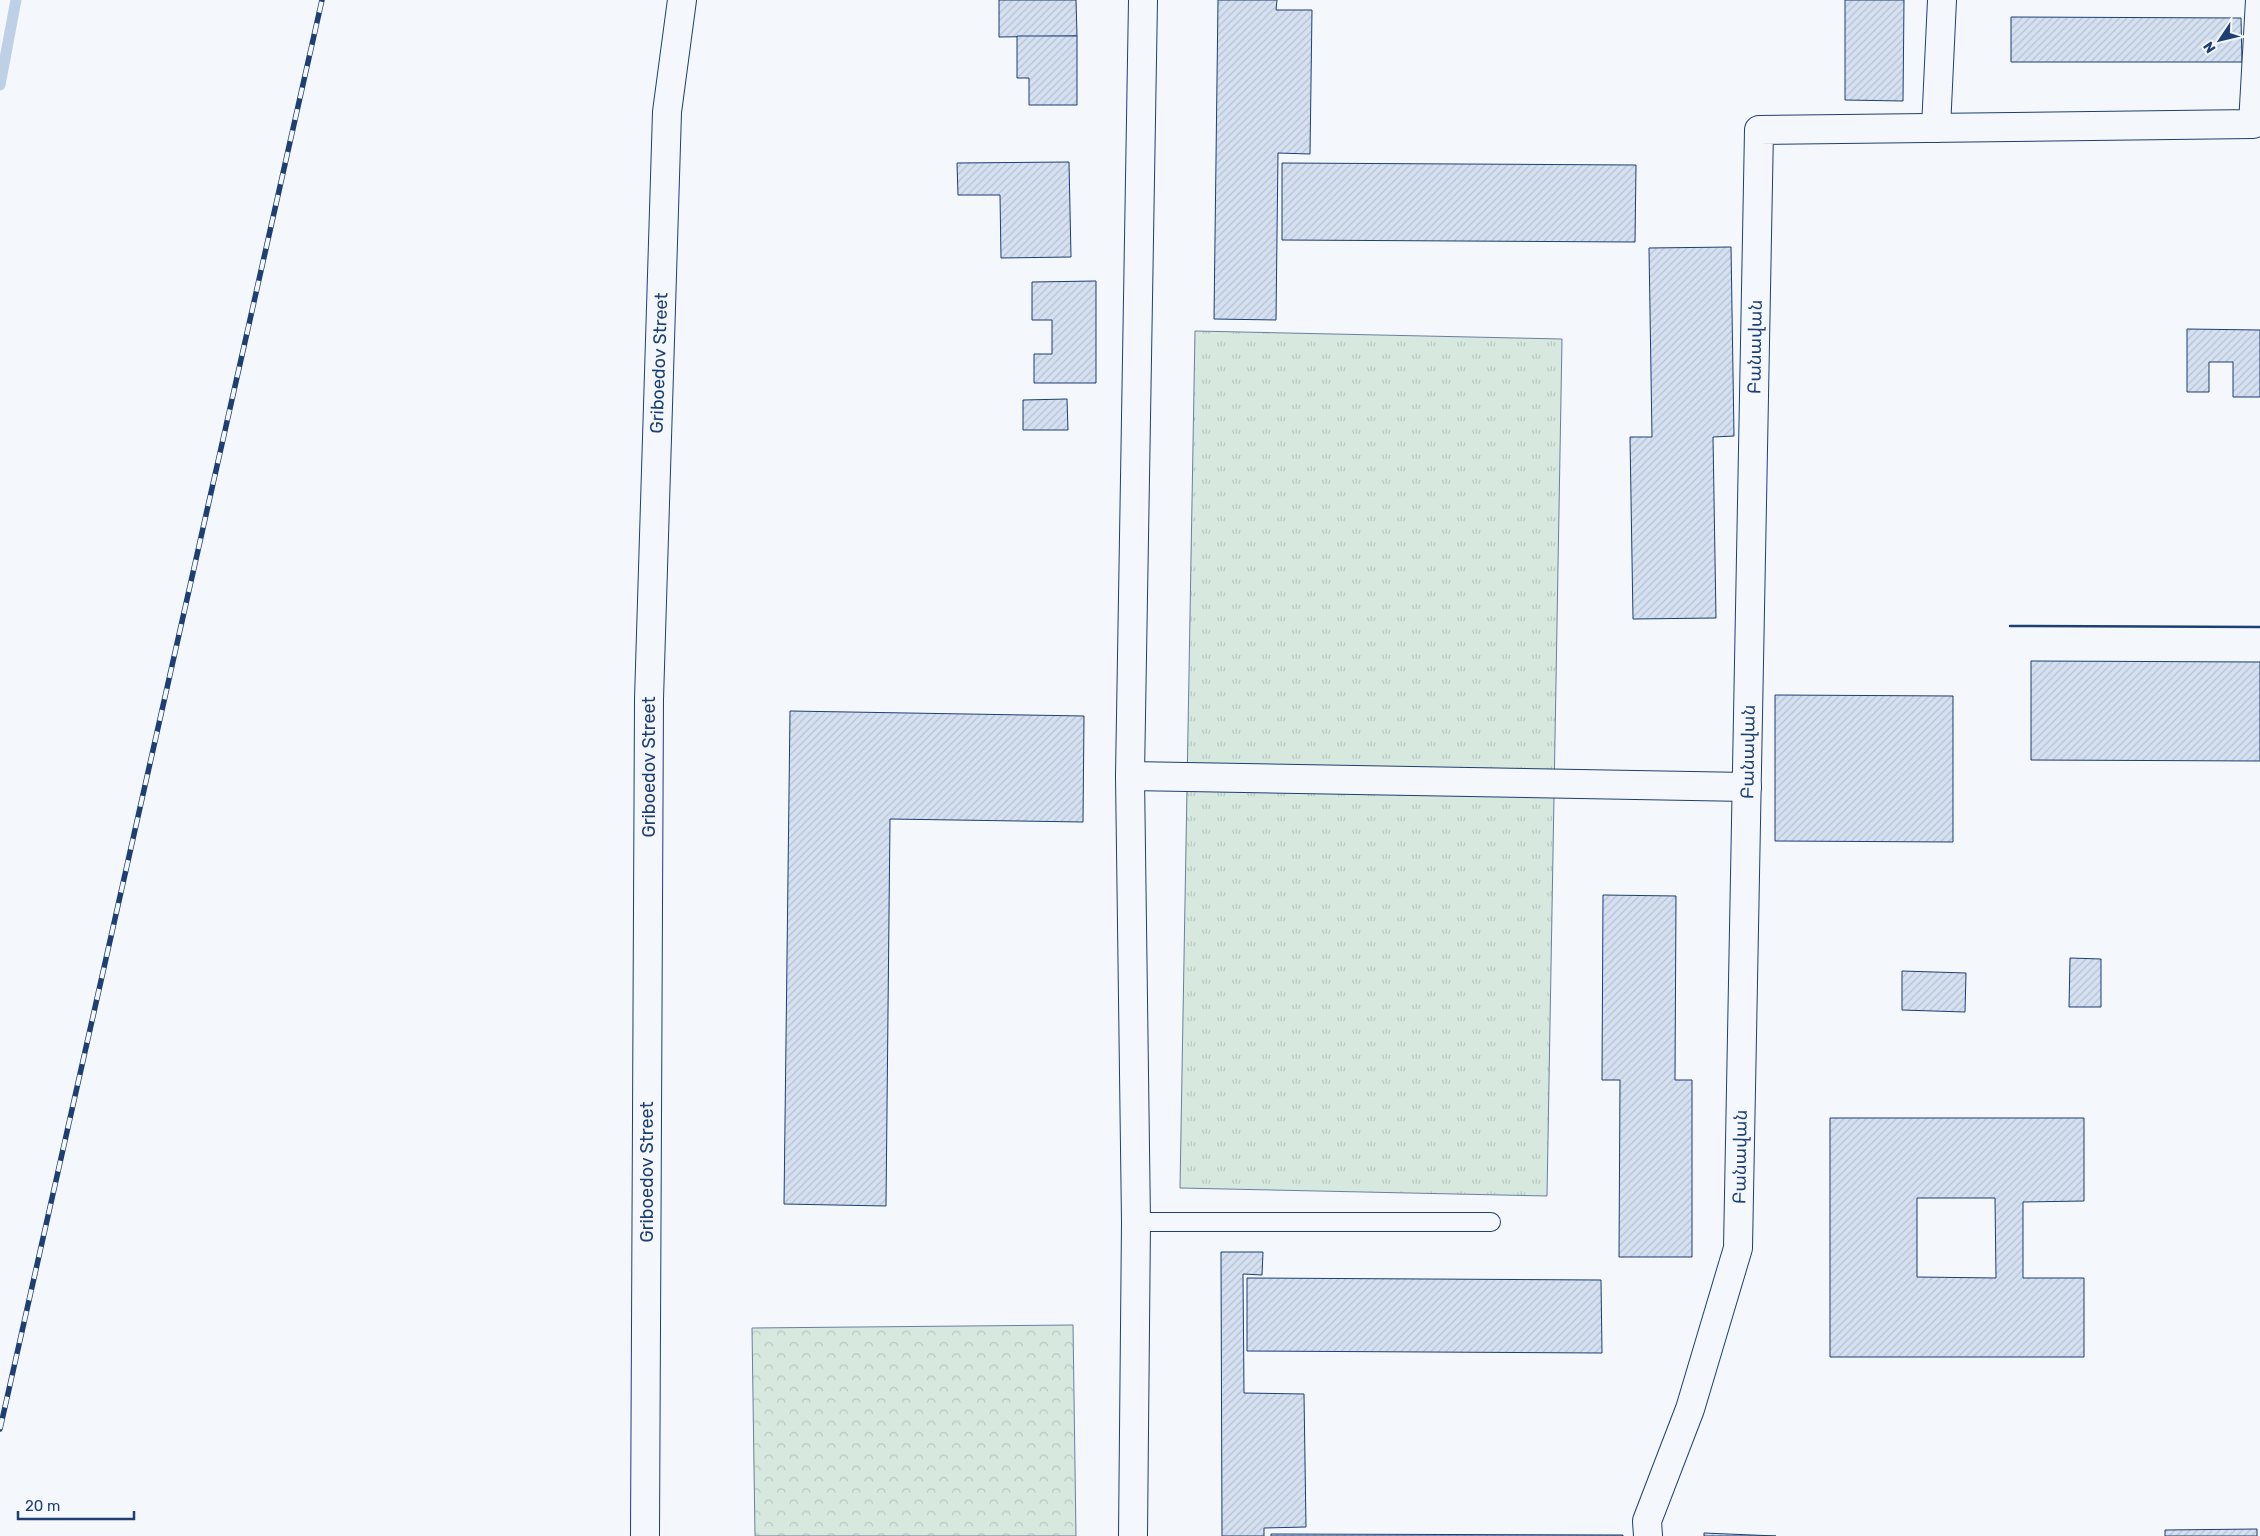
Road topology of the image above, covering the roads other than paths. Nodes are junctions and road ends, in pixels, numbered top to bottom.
1 (682, 0) edge
2 (1143, 0) edge
3 (1942, 0) edge
4 (2260, 0) edge
5 (2257, 125) edge
6 (1936, 128) junction
7 (1130, 776) junction
8 (1747, 788) junction
9 (1136, 1222) junction
10 (1491, 1222) dead end
11 (645, 1536) edge
12 (1133, 1536) edge
13 (1648, 1536) edge

1 - 11 street, Griboedov Street
2 - 7 street
3 - 6 street
4 - 5 street
5 - 6 street
6 - 8 street, Բանավան
7 - 8 street
7 - 9 street
8 - 13 street, Բանավան
9 - 10 lane
9 - 12 street

